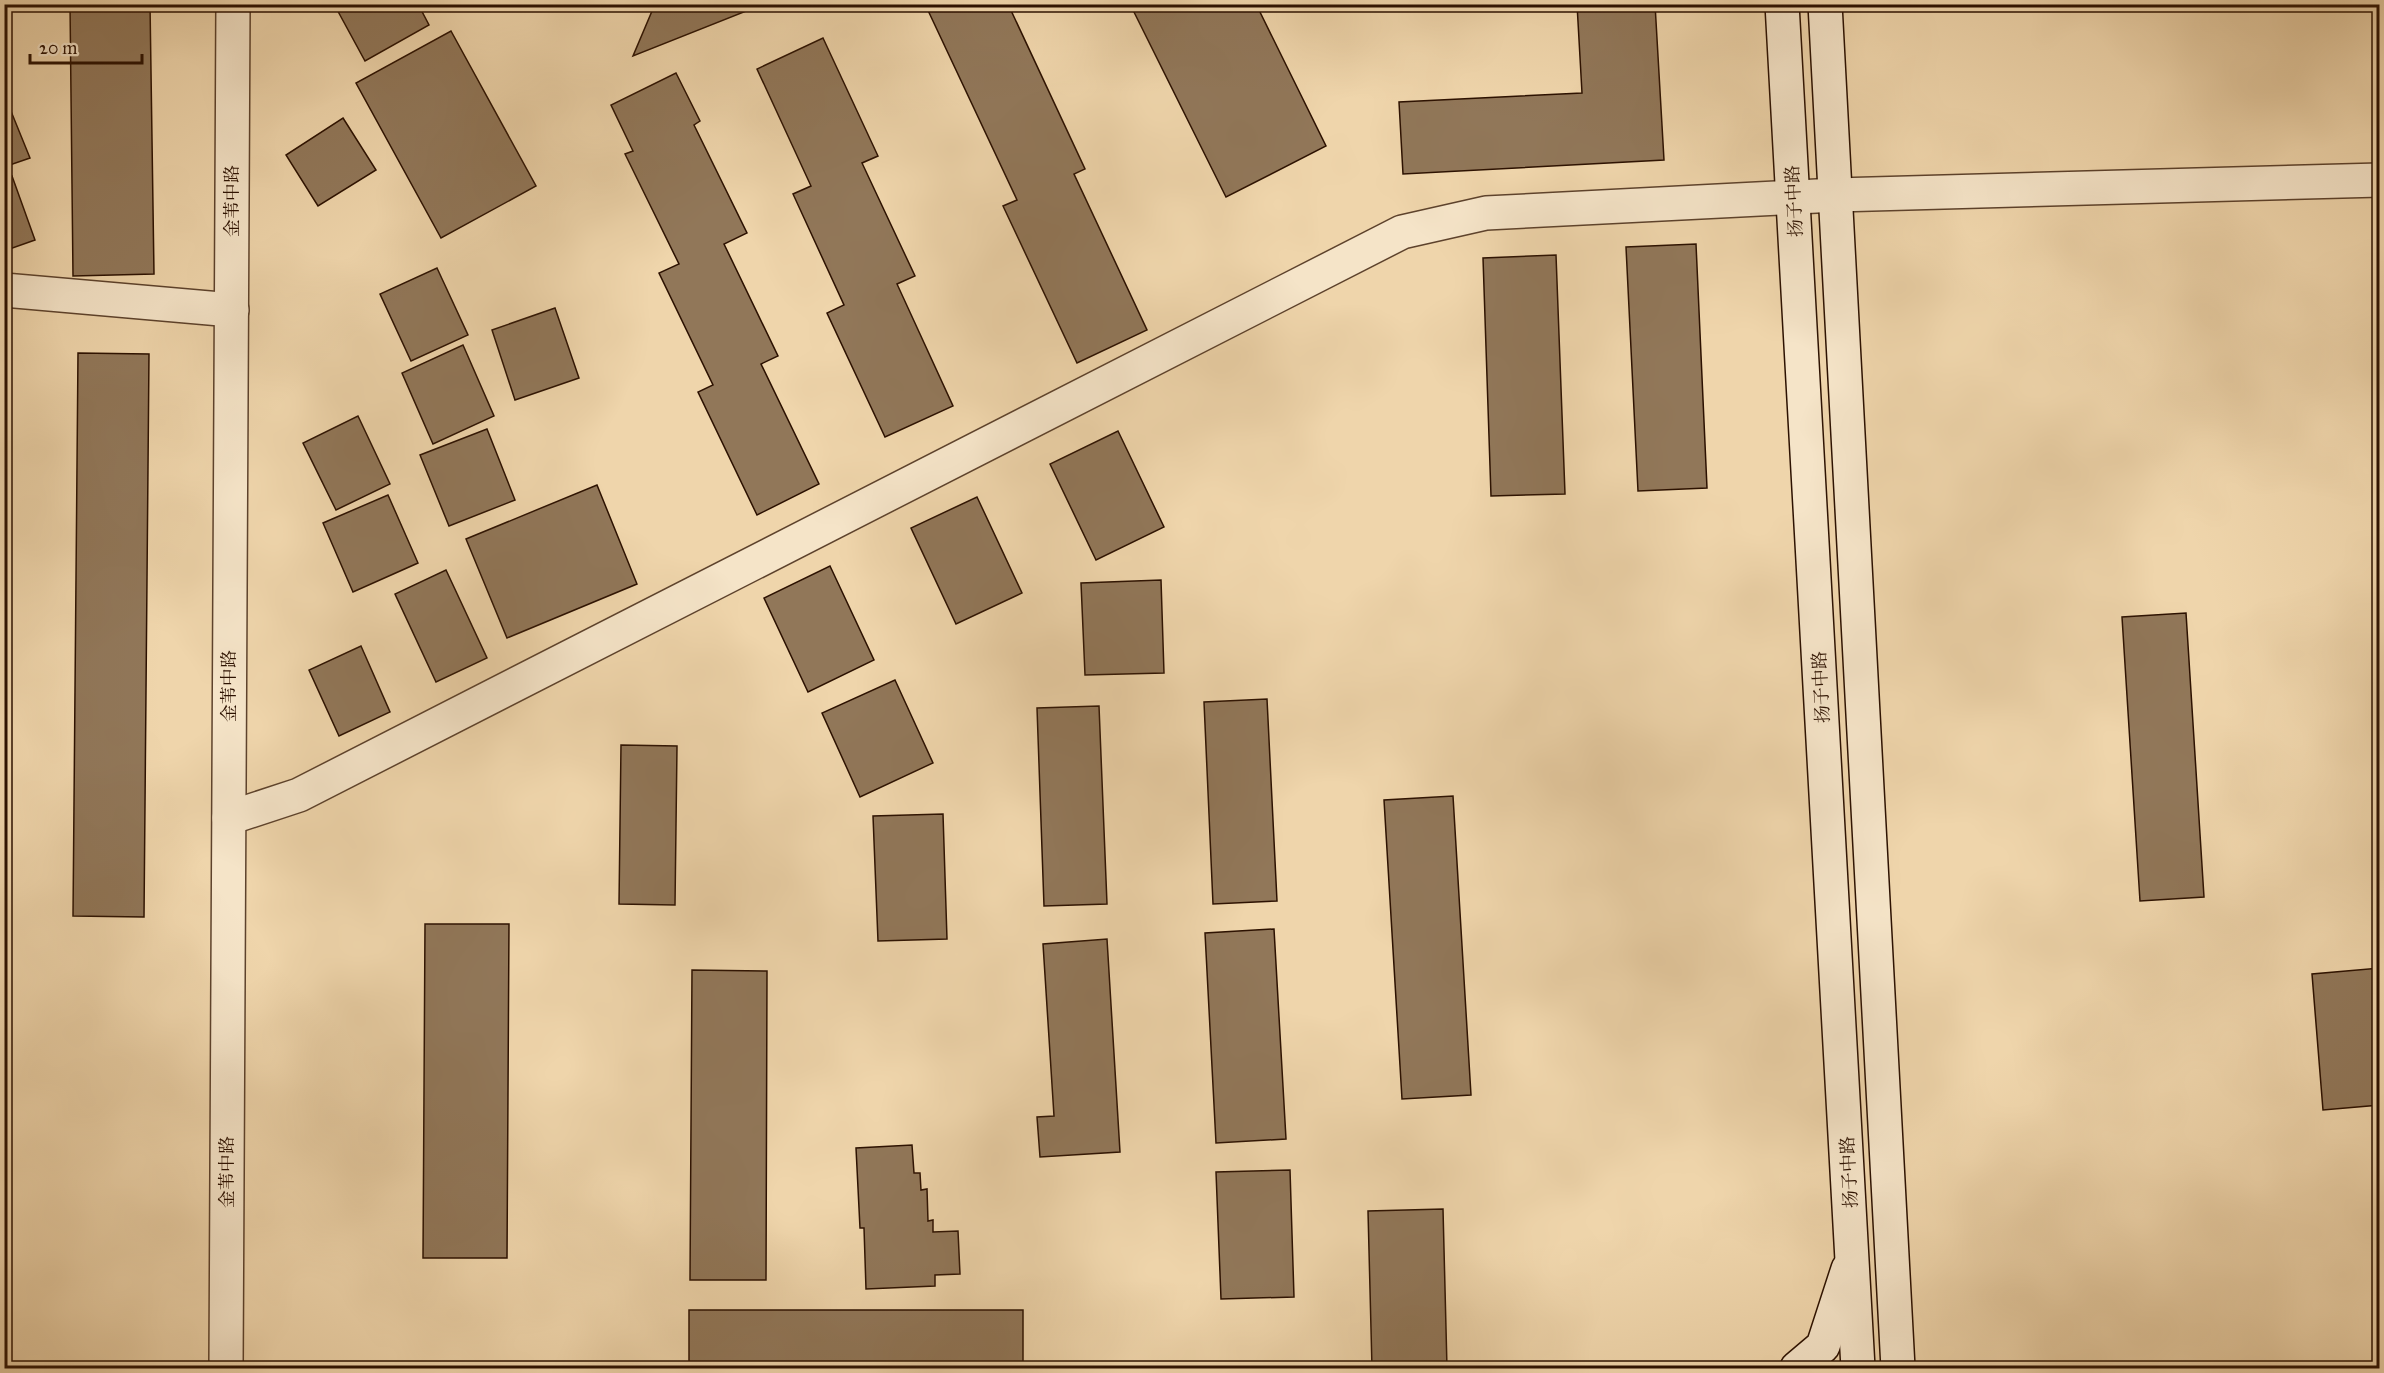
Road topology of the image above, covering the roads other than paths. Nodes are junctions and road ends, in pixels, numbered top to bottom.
1 (233, 4) edge
2 (1782, 4) edge
3 (1825, 4) edge
4 (2379, 180) edge
5 (1836, 195) junction
6 (1794, 198) junction
7 (4, 290) edge
8 (232, 310) junction
9 (229, 818) junction
10 (1854, 1250) junction
11 (226, 1368) edge
12 (1797, 1368) edge
13 (1858, 1368) edge
14 (1898, 1368) edge

1 - 8 street, 金苇中路
2 - 6 street, 扬子中路
3 - 5 street
4 - 5 street
5 - 6 street
5 - 14 street
6 - 9 street
6 - 10 street, 扬子中路
7 - 8 street
8 - 9 street, 金苇中路
9 - 11 street, 金苇中路
10 - 12 street
10 - 13 street, 扬子中路

